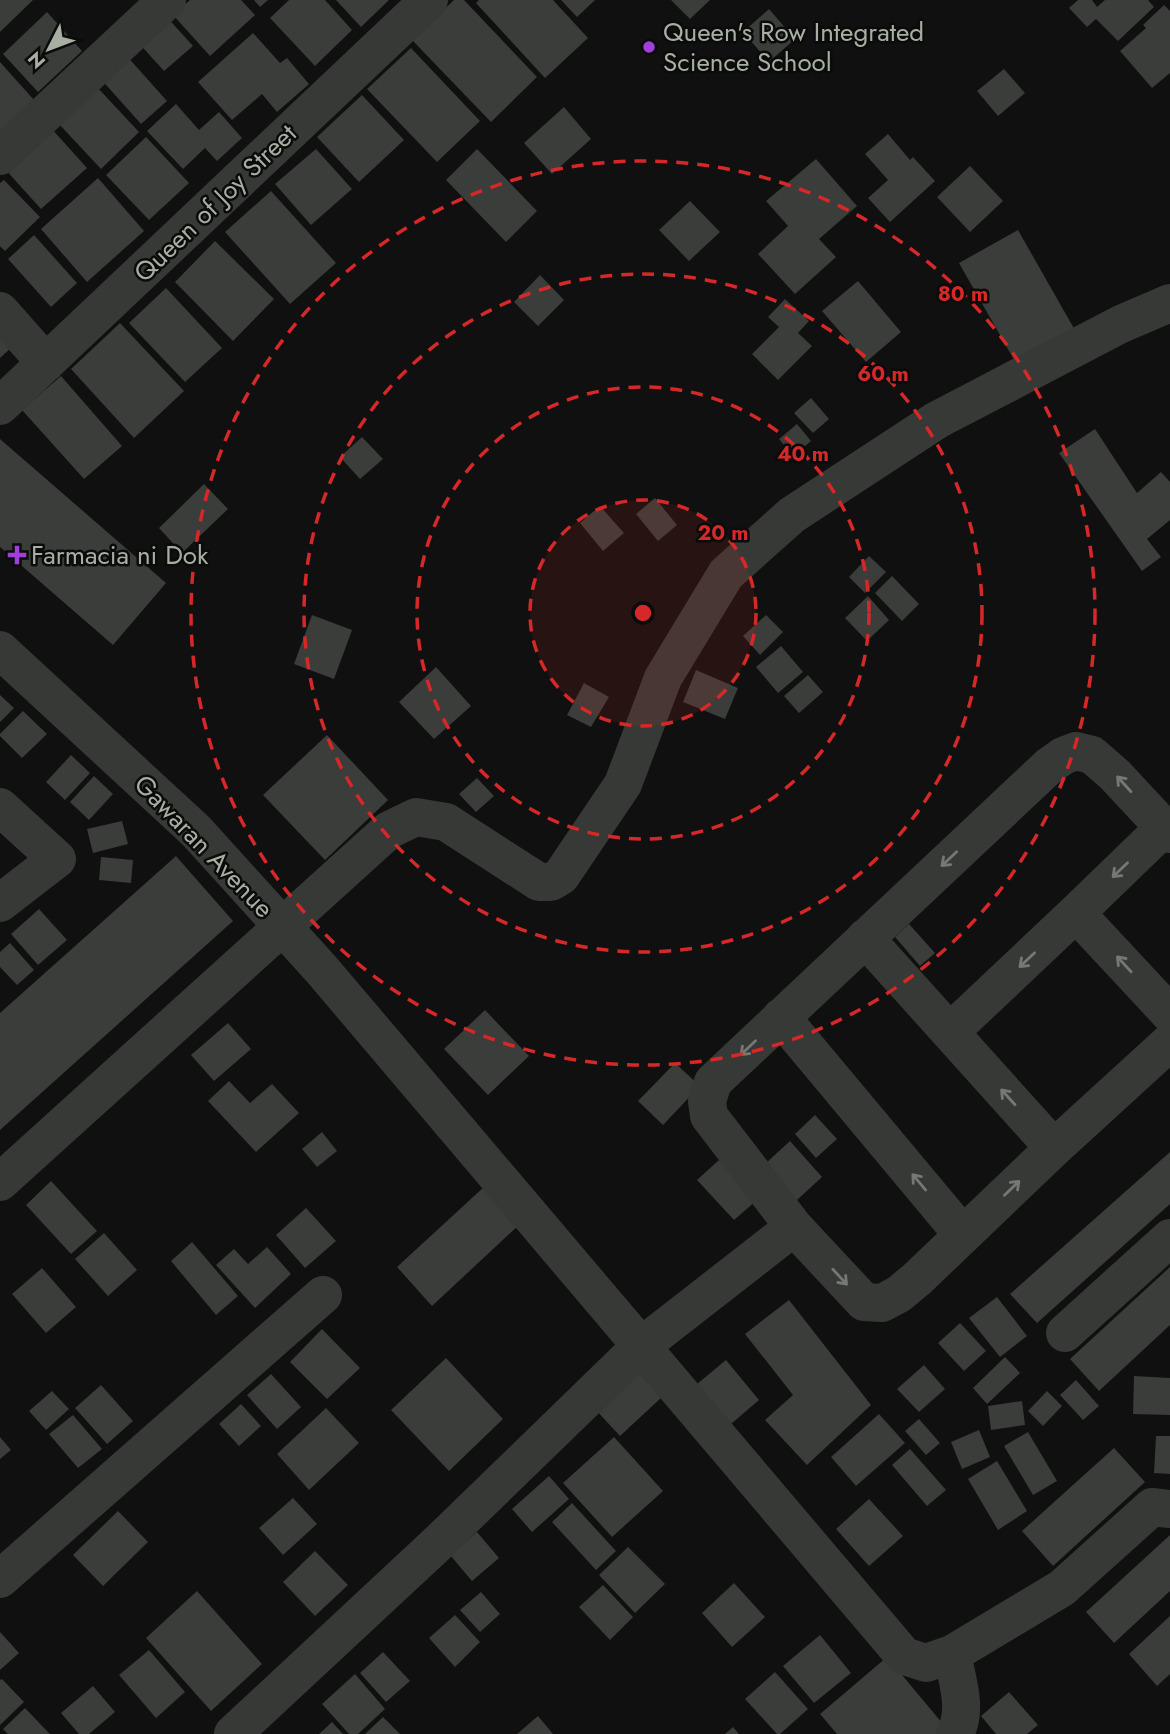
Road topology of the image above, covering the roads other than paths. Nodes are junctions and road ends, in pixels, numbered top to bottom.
1 (167, 0) edge
2 (429, 0) edge
3 (0, 156) edge
4 (1170, 303) edge
5 (0, 311) edge
6 (47, 363) junction
7 (0, 406) edge
8 (0, 650) edge
9 (0, 807) edge
10 (1167, 831) edge
11 (0, 903) edge
12 (1076, 913) junction
13 (283, 926) junction
14 (865, 938) junction
15 (1170, 1014) edge
16 (781, 1017) junction
17 (950, 1032) junction
18 (1170, 1042) edge
19 (1054, 1148) junction
20 (0, 1182) edge
21 (793, 1227) junction
22 (963, 1235) junction
23 (1170, 1238) edge
24 (323, 1295) dead end
25 (1065, 1333) dead end
26 (640, 1347) junction
27 (1170, 1509) edge
28 (0, 1580) edge
29 (952, 1654) junction
30 (961, 1731) edge
31 (233, 1734) edge

1 - 3 street
2 - 6 street, Queen of Joy Street
4 - 13 street
5 - 6 street
6 - 7 street, Queen of Joy Street
8 - 13 street, Gawaran Avenue
9 - 11 street
10 -> 12 street
10 -> 14 street
15 -> 12 street
12 -> 17 street
13 - 20 street, Gawaran Avenue
13 - 26 street
14 - 16 street
14 - 17 street
16 -> 21 street
22 -> 16 street
19 -> 17 street
18 - 19 street
22 -> 19 street
21 -> 22 street
21 - 26 street
23 - 25 street
24 - 28 street
26 - 29 street
26 - 31 street
27 - 29 street
29 - 30 street

